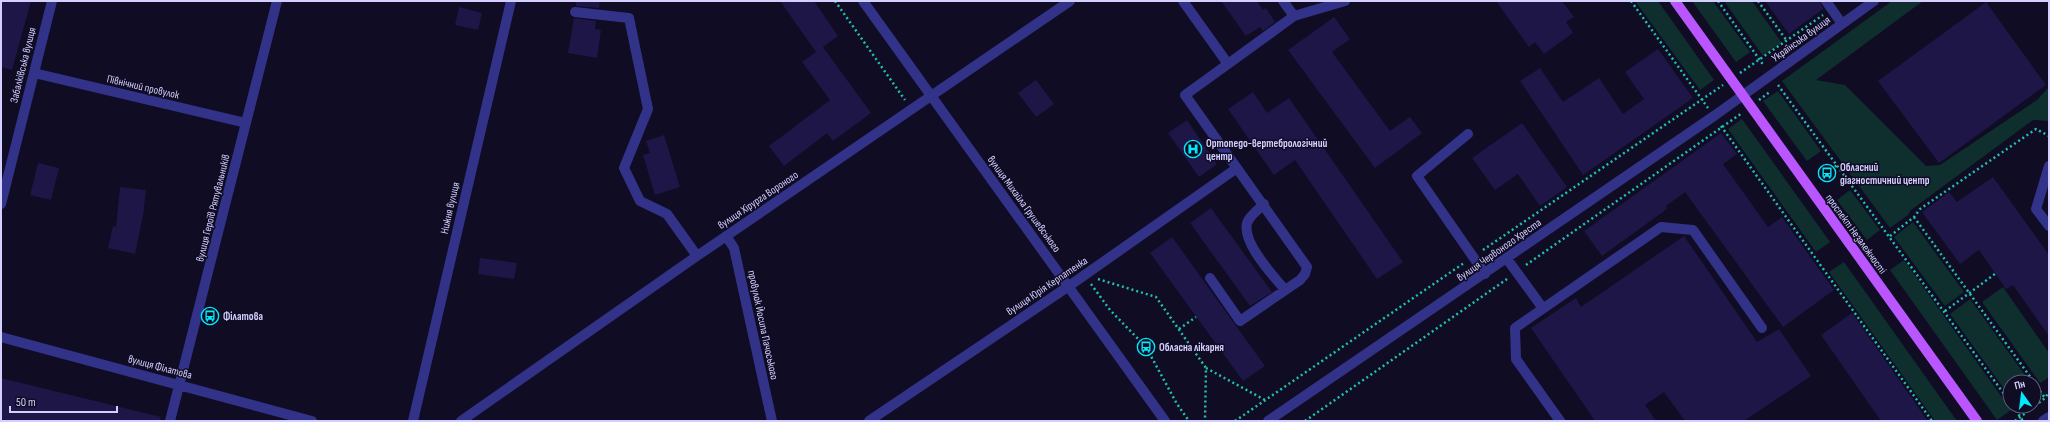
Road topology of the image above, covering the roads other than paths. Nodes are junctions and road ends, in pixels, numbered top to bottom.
1 (52, 1) edge
2 (277, 1) edge
3 (511, 1) edge
4 (863, 1) edge
5 (1070, 1) edge
6 (1183, 1) edge
7 (1283, 1) edge
8 (1345, 1) edge
9 (1675, 1) edge
10 (1874, 1) edge
11 (1829, 5) edge
12 (574, 12) dead end
13 (1294, 16) junction
14 (1842, 24) junction
15 (1228, 64) junction
16 (34, 73) junction
17 (931, 96) junction
18 (1742, 96) junction
19 (246, 124) junction
20 (1468, 134) dead end
21 (2049, 166) edge
22 (1237, 168) junction
23 (1, 204) edge
24 (1264, 204) junction
25 (2049, 226) edge
26 (726, 236) junction
27 (697, 256) junction
28 (1507, 259) junction
29 (1485, 274) junction
30 (1210, 278) dead end
31 (1069, 286) junction
32 (1285, 290) junction
33 (1542, 307) junction
34 (1762, 328) dead end
35 (1, 337) edge
36 (179, 385) junction
37 (2049, 417) edge
38 (170, 421) edge
39 (312, 421) edge
40 (413, 421) edge
41 (461, 421) edge
42 (772, 421) edge
43 (869, 421) edge
44 (1165, 421) edge
45 (1268, 421) edge
46 (1560, 421) edge
47 (1977, 421) edge
48 (2043, 421) edge

1 - 16 street, Забалківська вулиця
2 - 19 street, вулиця Героїв Рятувальників
3 - 40 street, Нижня вулиця
4 - 17 street, вулиця Михайла Грушевського
5 - 17 street, вулиця Хірурга Вороного
6 - 15 street
7 - 13 street
8 - 13 street
9 - 18 main road, проспект Незалежності
10 - 14 street, Українська вулиця
11 - 14 street
12 - 27 street
13 - 15 street
14 - 18 street, Українська вулиця
15 - 22 street
16 - 19 street, Північний провулок
16 - 23 street, Забалківська вулиця
17 - 26 street, вулиця Хірурга Вороного
17 - 31 street, вулиця Михайла Грушевського
18 - 28 street, вулиця Червоного Хреста
18 - 47 main road, проспект Незалежності
19 - 36 street, вулиця Героїв Рятувальників
20 - 29 street
21 - 25 street
22 - 24 street
22 - 31 street, вулиця Юрія Керпатенка
24 - 32 street
24 - 32 street
26 - 27 street, вулиця Хірурга Вороного
26 - 42 street, провулок Йосипа Пачоського
27 - 41 street, вулиця Хірурга Вороного
28 - 29 street, вулиця Червоного Хреста
28 - 33 street
29 - 45 street, вулиця Червоного Хреста
30 - 32 street
31 - 43 street, вулиця Юрія Керпатенка
31 - 44 street, вулиця Михайла Грушевського
33 - 34 street
33 - 46 street
35 - 36 street, вулиця Філатова
36 - 38 street, вулиця Героїв Рятувальників
36 - 39 street, вулиця Філатова
37 - 48 street

